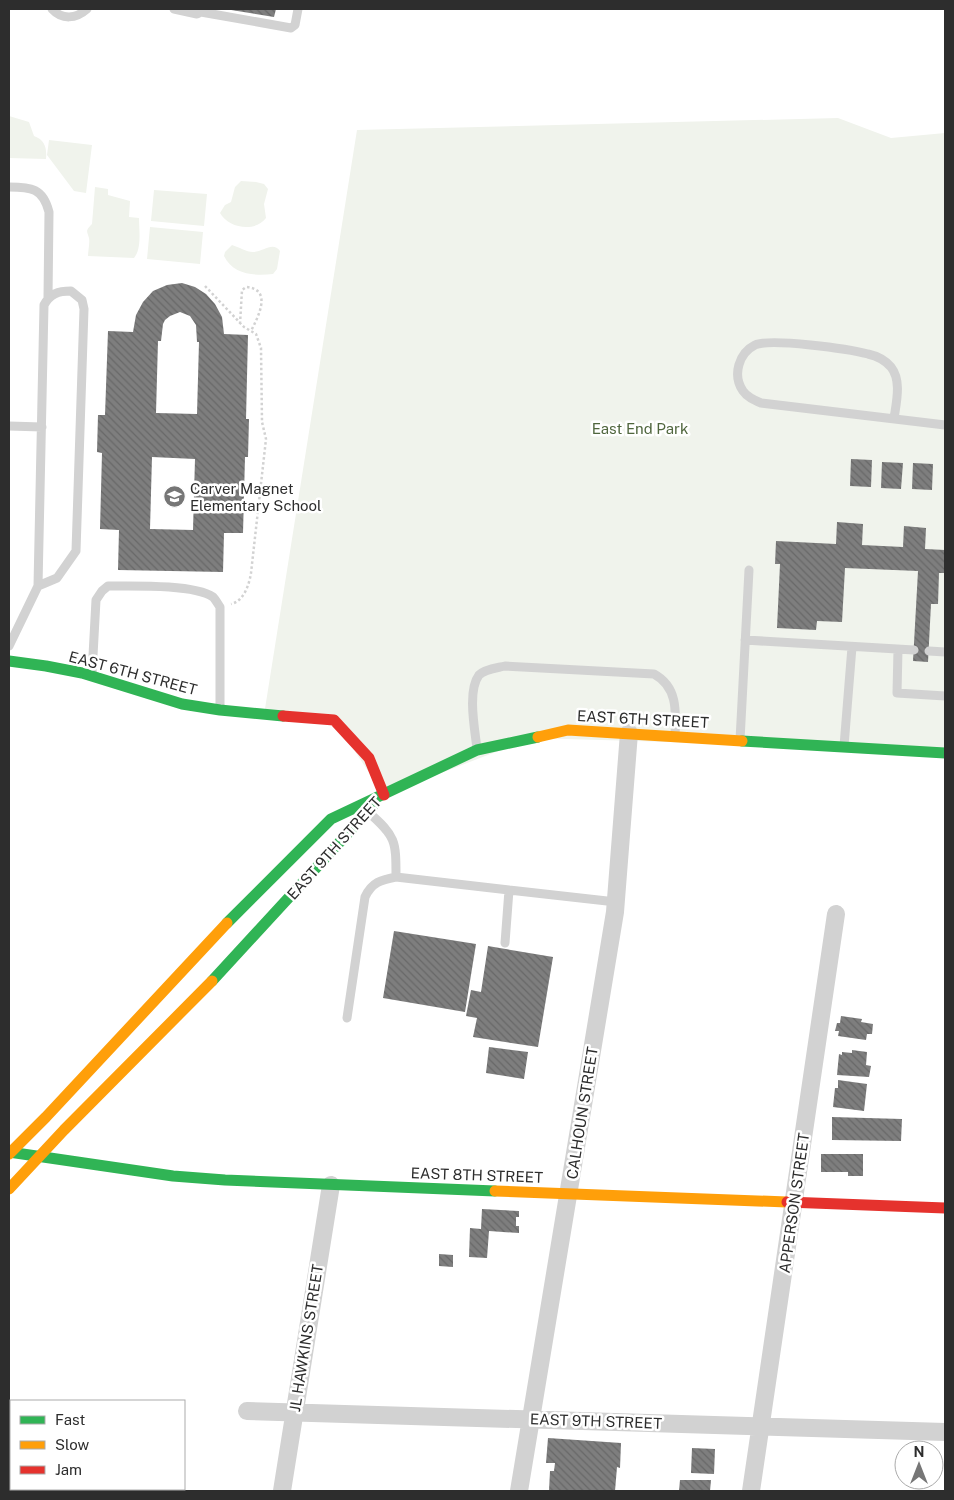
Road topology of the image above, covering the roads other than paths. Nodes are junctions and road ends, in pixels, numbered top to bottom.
1 (52, 9) edge
2 (87, 9) edge
3 (174, 9) edge
4 (298, 9) edge
5 (202, 11) edge
6 (9, 187) edge
7 (48, 298) junction
8 (894, 419) junction
9 (945, 425) edge
10 (9, 426) edge
11 (42, 427) junction
12 (749, 570) dead end
13 (38, 586) junction
14 (746, 640) junction
15 (9, 646) edge
16 (852, 647) junction
17 (898, 650) junction
18 (914, 650) dead end
19 (928, 651) dead end
20 (945, 652) edge
21 (9, 661) edge
22 (92, 676) junction
23 (945, 696) edge
24 (220, 710) junction
25 (629, 733) junction
26 (675, 736) junction
27 (740, 740) junction
28 (844, 747) junction
29 (477, 750) junction
30 (945, 753) edge
31 (384, 795) junction
32 (368, 812) junction
33 (396, 877) junction
34 (509, 890) junction
35 (616, 902) junction
36 (836, 914) dead end
37 (505, 943) dead end
38 (347, 1018) dead end
39 (9, 1152) edge
40 (39, 1156) junction
41 (331, 1184) junction
42 (9, 1188) edge
43 (569, 1194) junction
44 (794, 1202) junction
45 (945, 1208) edge
46 (247, 1411) dead end
47 (294, 1413) junction
48 (530, 1420) junction
49 (760, 1426) junction
50 (945, 1432) edge
51 (282, 1491) edge
52 (519, 1491) edge
53 (751, 1491) edge

1 - 2 lane
3 - 5 lane
4 - 5 lane
6 - 7 lane
7 - 11 lane
7 - 13 lane
8 - 8 lane
8 - 9 lane
10 - 11 lane
11 - 13 lane
12 - 14 lane
13 - 15 lane
14 - 16 lane
14 - 27 lane
16 - 17 lane
16 - 28 lane
17 - 18 lane
17 - 23 lane
19 - 20 lane
21 - 22 main road, EAST 6TH STREET
22 - 24 main road, EAST 6TH STREET
22 - 24 lane
24 - 31 main road, EAST 6TH STREET
25 - 26 main road, EAST 6TH STREET
25 - 29 main road, EAST 6TH STREET
25 - 35 street, CALHOUN STREET
26 - 27 main road, EAST 6TH STREET
26 - 29 lane
27 - 28 main road, EAST 6TH STREET
28 - 30 main road, EAST 6TH STREET
29 - 31 main road, EAST 6TH STREET
31 - 32 main road, EAST 9TH STREET
31 - 39 main road, EAST 9TH STREET
32 - 33 lane
32 - 40 main road, EAST 9TH STREET
33 - 34 lane
33 - 38 lane
34 - 35 lane
34 - 37 lane
35 - 43 street, CALHOUN STREET
36 - 44 street, APPERSON STREET
39 - 40 main road, EAST 8TH STREET
40 - 41 main road, EAST 8TH STREET
40 - 42 main road, EAST 9TH STREET
41 - 43 main road, EAST 8TH STREET
41 - 47 street, JL HAWKINS STREET
43 - 44 main road, EAST 8TH STREET
43 - 48 street, CALHOUN STREET
44 - 45 main road, EAST 8TH STREET
44 - 49 street, APPERSON STREET
46 - 47 street, EAST 9TH STREET
47 - 48 street, EAST 9TH STREET
47 - 51 street, JL HAWKINS STREET
48 - 49 street, EAST 9TH STREET
48 - 52 street, CALHOUN STREET
49 - 50 street, EAST 9TH STREET
49 - 53 street, APPERSON STREET

